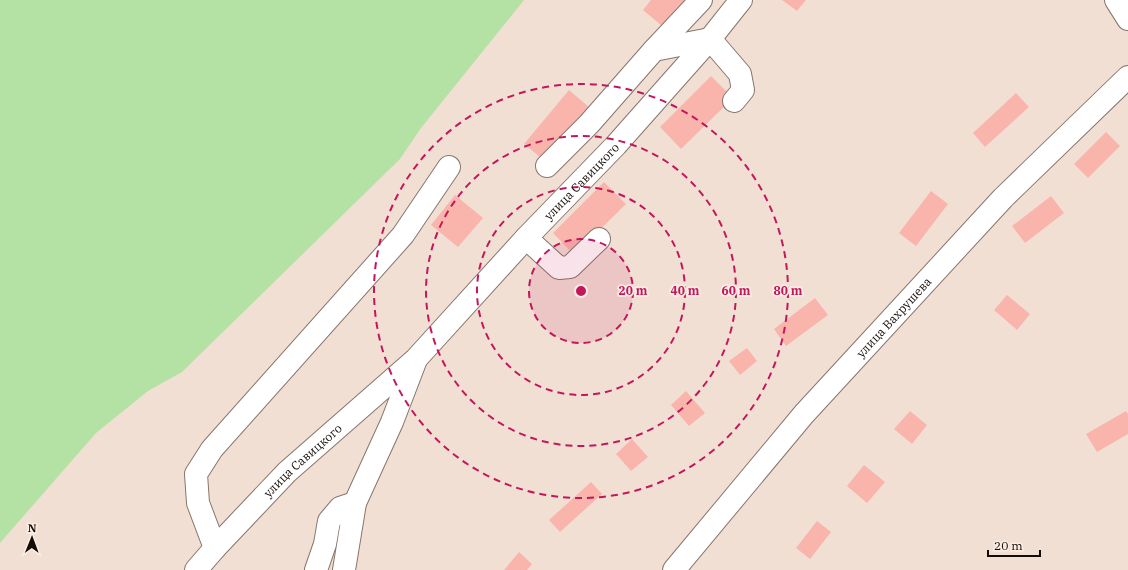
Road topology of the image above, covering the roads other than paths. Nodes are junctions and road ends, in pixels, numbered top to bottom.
1 (701, 0) edge
2 (741, 0) edge
3 (1116, 0) edge
4 (1128, 19) edge
5 (710, 39) junction
6 (654, 50) junction
7 (1128, 77) edge
8 (734, 101) dead end
9 (547, 166) dead end
10 (450, 167) dead end
11 (526, 238) junction
12 (599, 239) dead end
13 (416, 359) junction
14 (355, 503) junction
15 (215, 548) junction
16 (196, 570) edge
17 (316, 570) edge
18 (344, 570) edge
19 (674, 570) edge

1 - 6 street
2 - 5 street, улица Савицкого
3 - 4 street
5 - 6 street
5 - 8 street
5 - 11 street, улица Савицкого
6 - 9 street
7 - 19 street, улица Вахрушева
10 - 15 street
11 - 12 street
11 - 13 street, улица Савицкого
13 - 14 street, улица Савицкого
13 - 15 street, улица Савицкого
14 - 17 street
14 - 18 street, улица Савицкого
15 - 16 street, улица Савицкого

